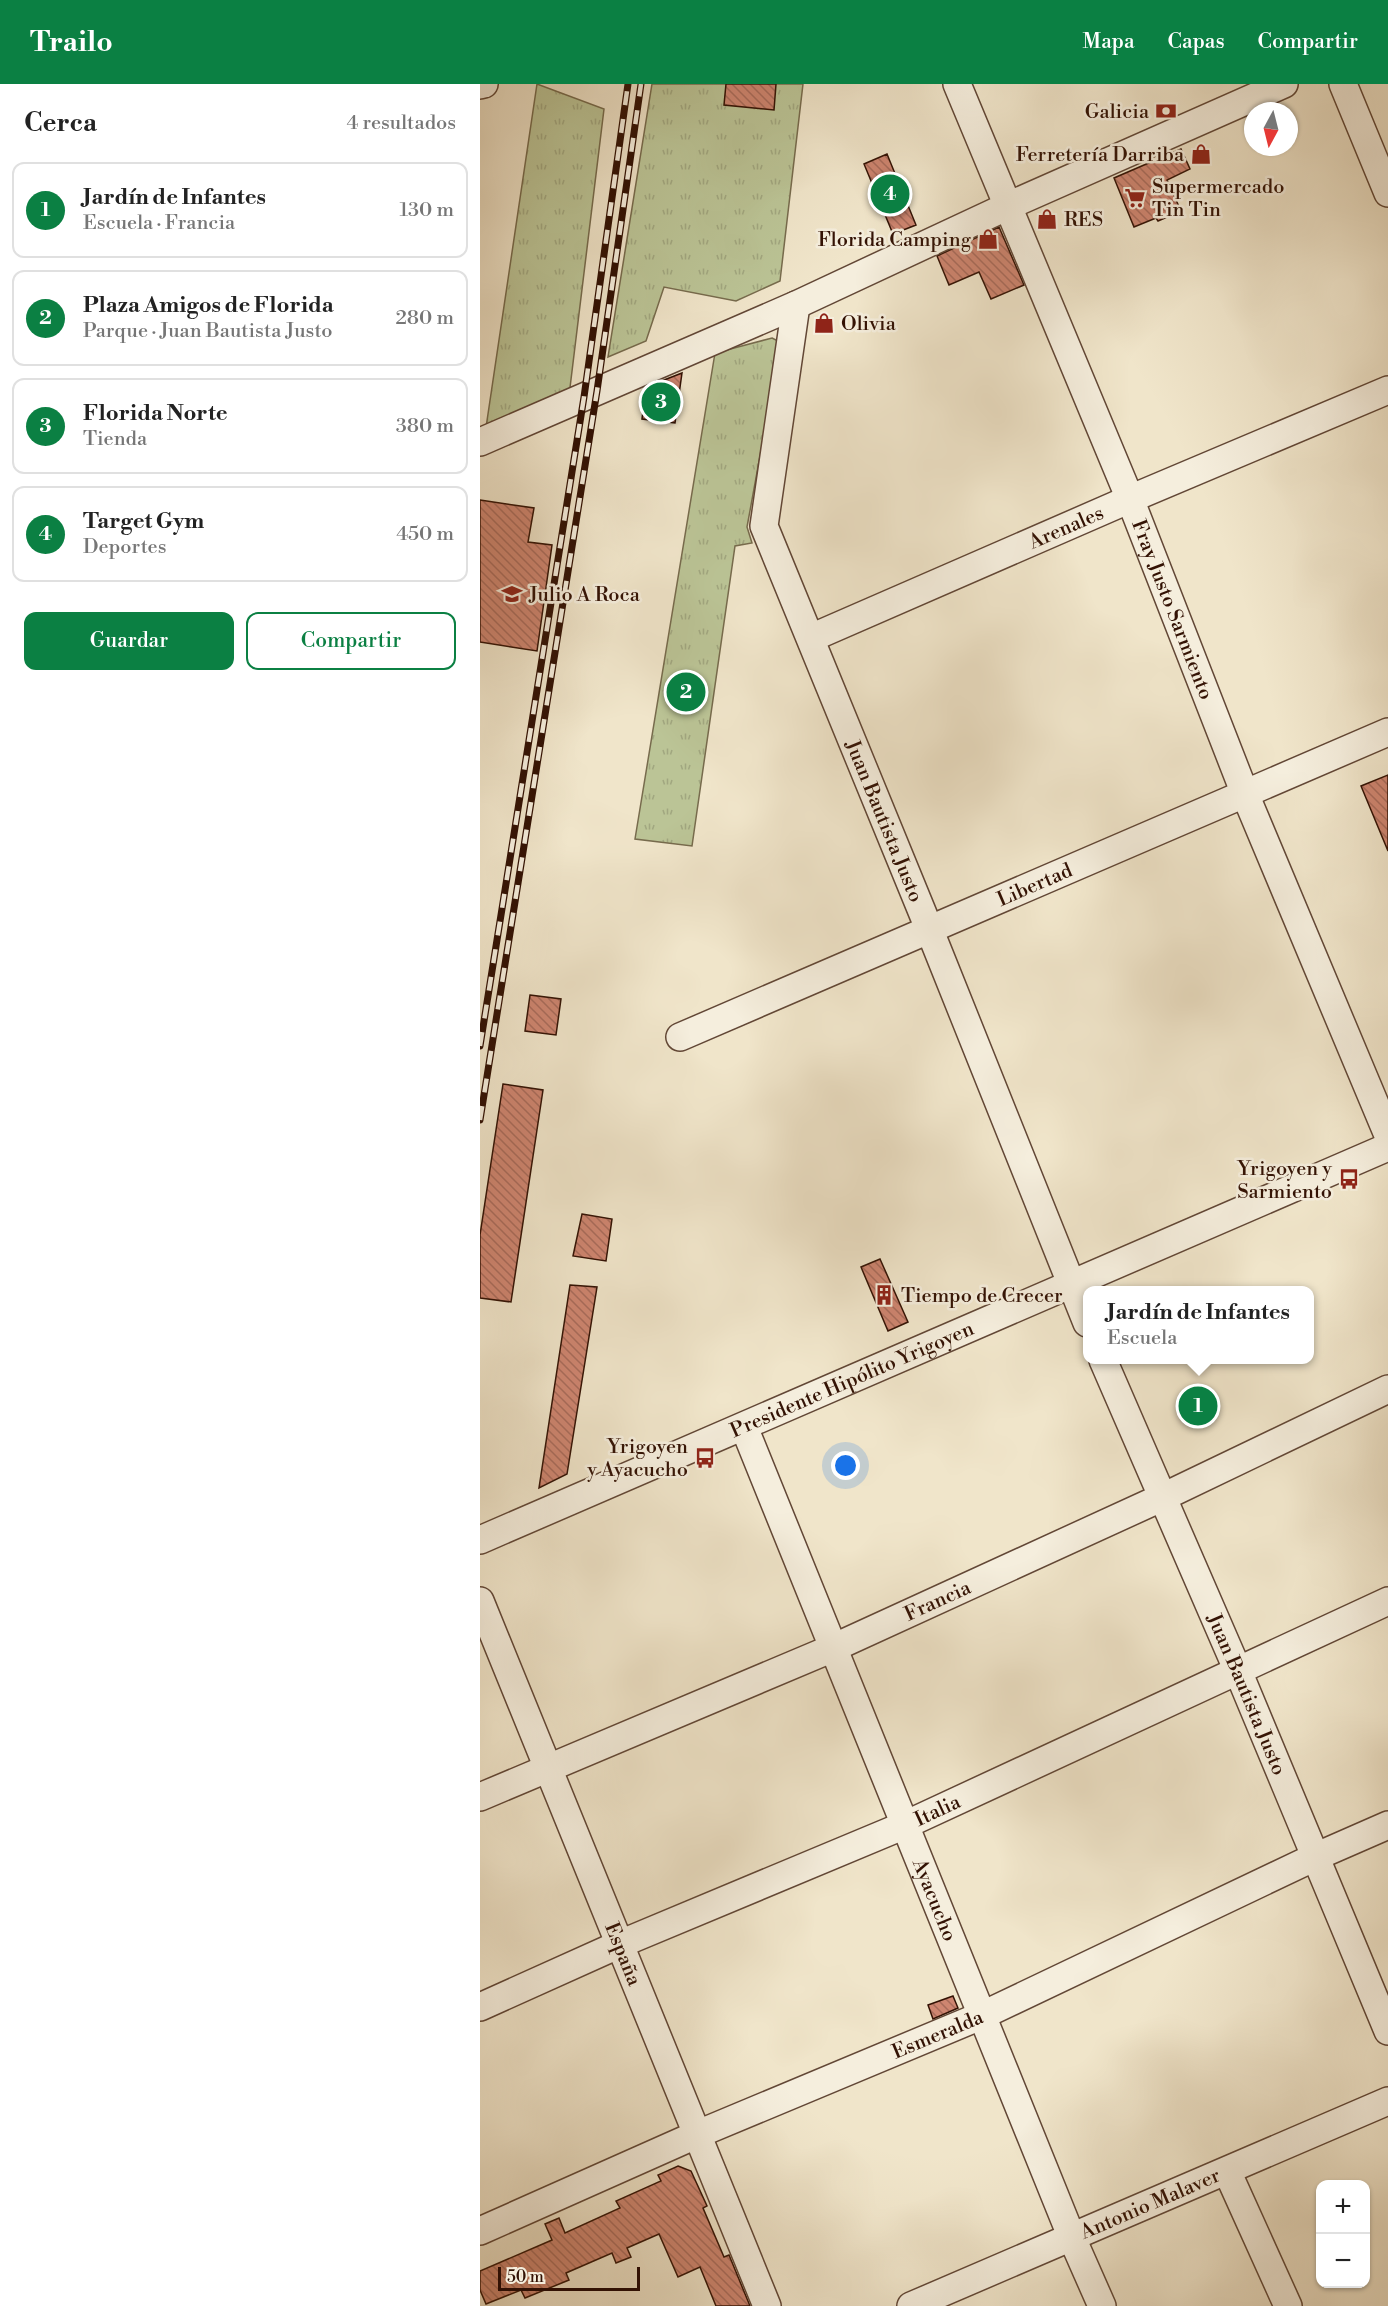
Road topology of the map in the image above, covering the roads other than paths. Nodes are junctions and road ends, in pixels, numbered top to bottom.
1 (957, 84) edge
2 (1284, 84) edge
3 (1342, 84) edge
4 (1388, 193) edge
5 (1008, 206) junction
6 (796, 305) junction
7 (1388, 390) edge
8 (480, 442) edge
9 (1130, 499) junction
10 (811, 638) junction
11 (1388, 732) edge
12 (1245, 794) junction
13 (930, 931) junction
14 (680, 1037) dead end
15 (1388, 1135) edge
16 (1388, 1147) edge
17 (1070, 1284) junction
18 (1083, 1314) edge
19 (1105, 1364) edge
20 (1388, 1389) edge
21 (744, 1427) junction
22 (1163, 1497) junction
23 (480, 1539) edge
24 (480, 1601) edge
25 (1388, 1601) edge
26 (833, 1648) junction
27 (1238, 1671) junction
28 (548, 1767) junction
29 (480, 1797) edge
30 (905, 1825) junction
31 (1388, 1825) edge
32 (1316, 1857) junction
33 (620, 1944) junction
34 (480, 2007) edge
35 (983, 2015) junction
36 (1388, 2031) edge
37 (1388, 2101) edge
38 (698, 2134) junction
39 (1227, 2171) junction
40 (480, 2231) edge
41 (1072, 2238) junction
42 (925, 2303) edge
43 (767, 2306) edge
44 (1102, 2306) edge
45 (1288, 2306) edge

1 - 5 street, Fray Justo Sarmiento
2 - 5 street
3 - 4 street
5 - 6 street
5 - 9 street, Fray Justo Sarmiento
6 - 8 street
6 - 10 street, Juan Bautista Justo
7 - 9 street, Arenales
9 - 10 street, Arenales
9 - 12 street, Fray Justo Sarmiento
10 - 13 street, Juan Bautista Justo
11 - 12 street, Libertad
12 - 13 street, Libertad
12 - 15 street, Fray Justo Sarmiento
13 - 14 street, Libertad
13 - 17 street, Juan Bautista Justo
16 - 17 street, Presidente Hipólito Yrigoyen
17 - 18 street, Juan Bautista Justo
17 - 21 street, Presidente Hipólito Yrigoyen
19 - 22 street, Juan Bautista Justo
20 - 22 street, Francia
21 - 23 street, Presidente Hipólito Yrigoyen
21 - 26 street, Ayacucho
22 - 26 street, Francia
22 - 27 street, Juan Bautista Justo
24 - 28 street, España
25 - 27 street, Italia
26 - 28 street, Francia
26 - 30 street, Ayacucho
27 - 30 street, Italia
27 - 32 street, Juan Bautista Justo
28 - 29 street, Francia
28 - 33 street, España
30 - 33 street, Italia
30 - 35 street, Ayacucho
31 - 32 street, Esmeralda
32 - 35 street, Esmeralda
32 - 36 street, Juan Bautista Justo
33 - 34 street, Italia
33 - 38 street, España
35 - 38 street, Esmeralda
35 - 41 street, Ayacucho
37 - 39 street, Antonio Malaver
38 - 40 street, Esmeralda
38 - 43 street, España
39 - 41 street, Antonio Malaver
39 - 45 street
41 - 42 street, Antonio Malaver
41 - 44 street, Ayacucho

